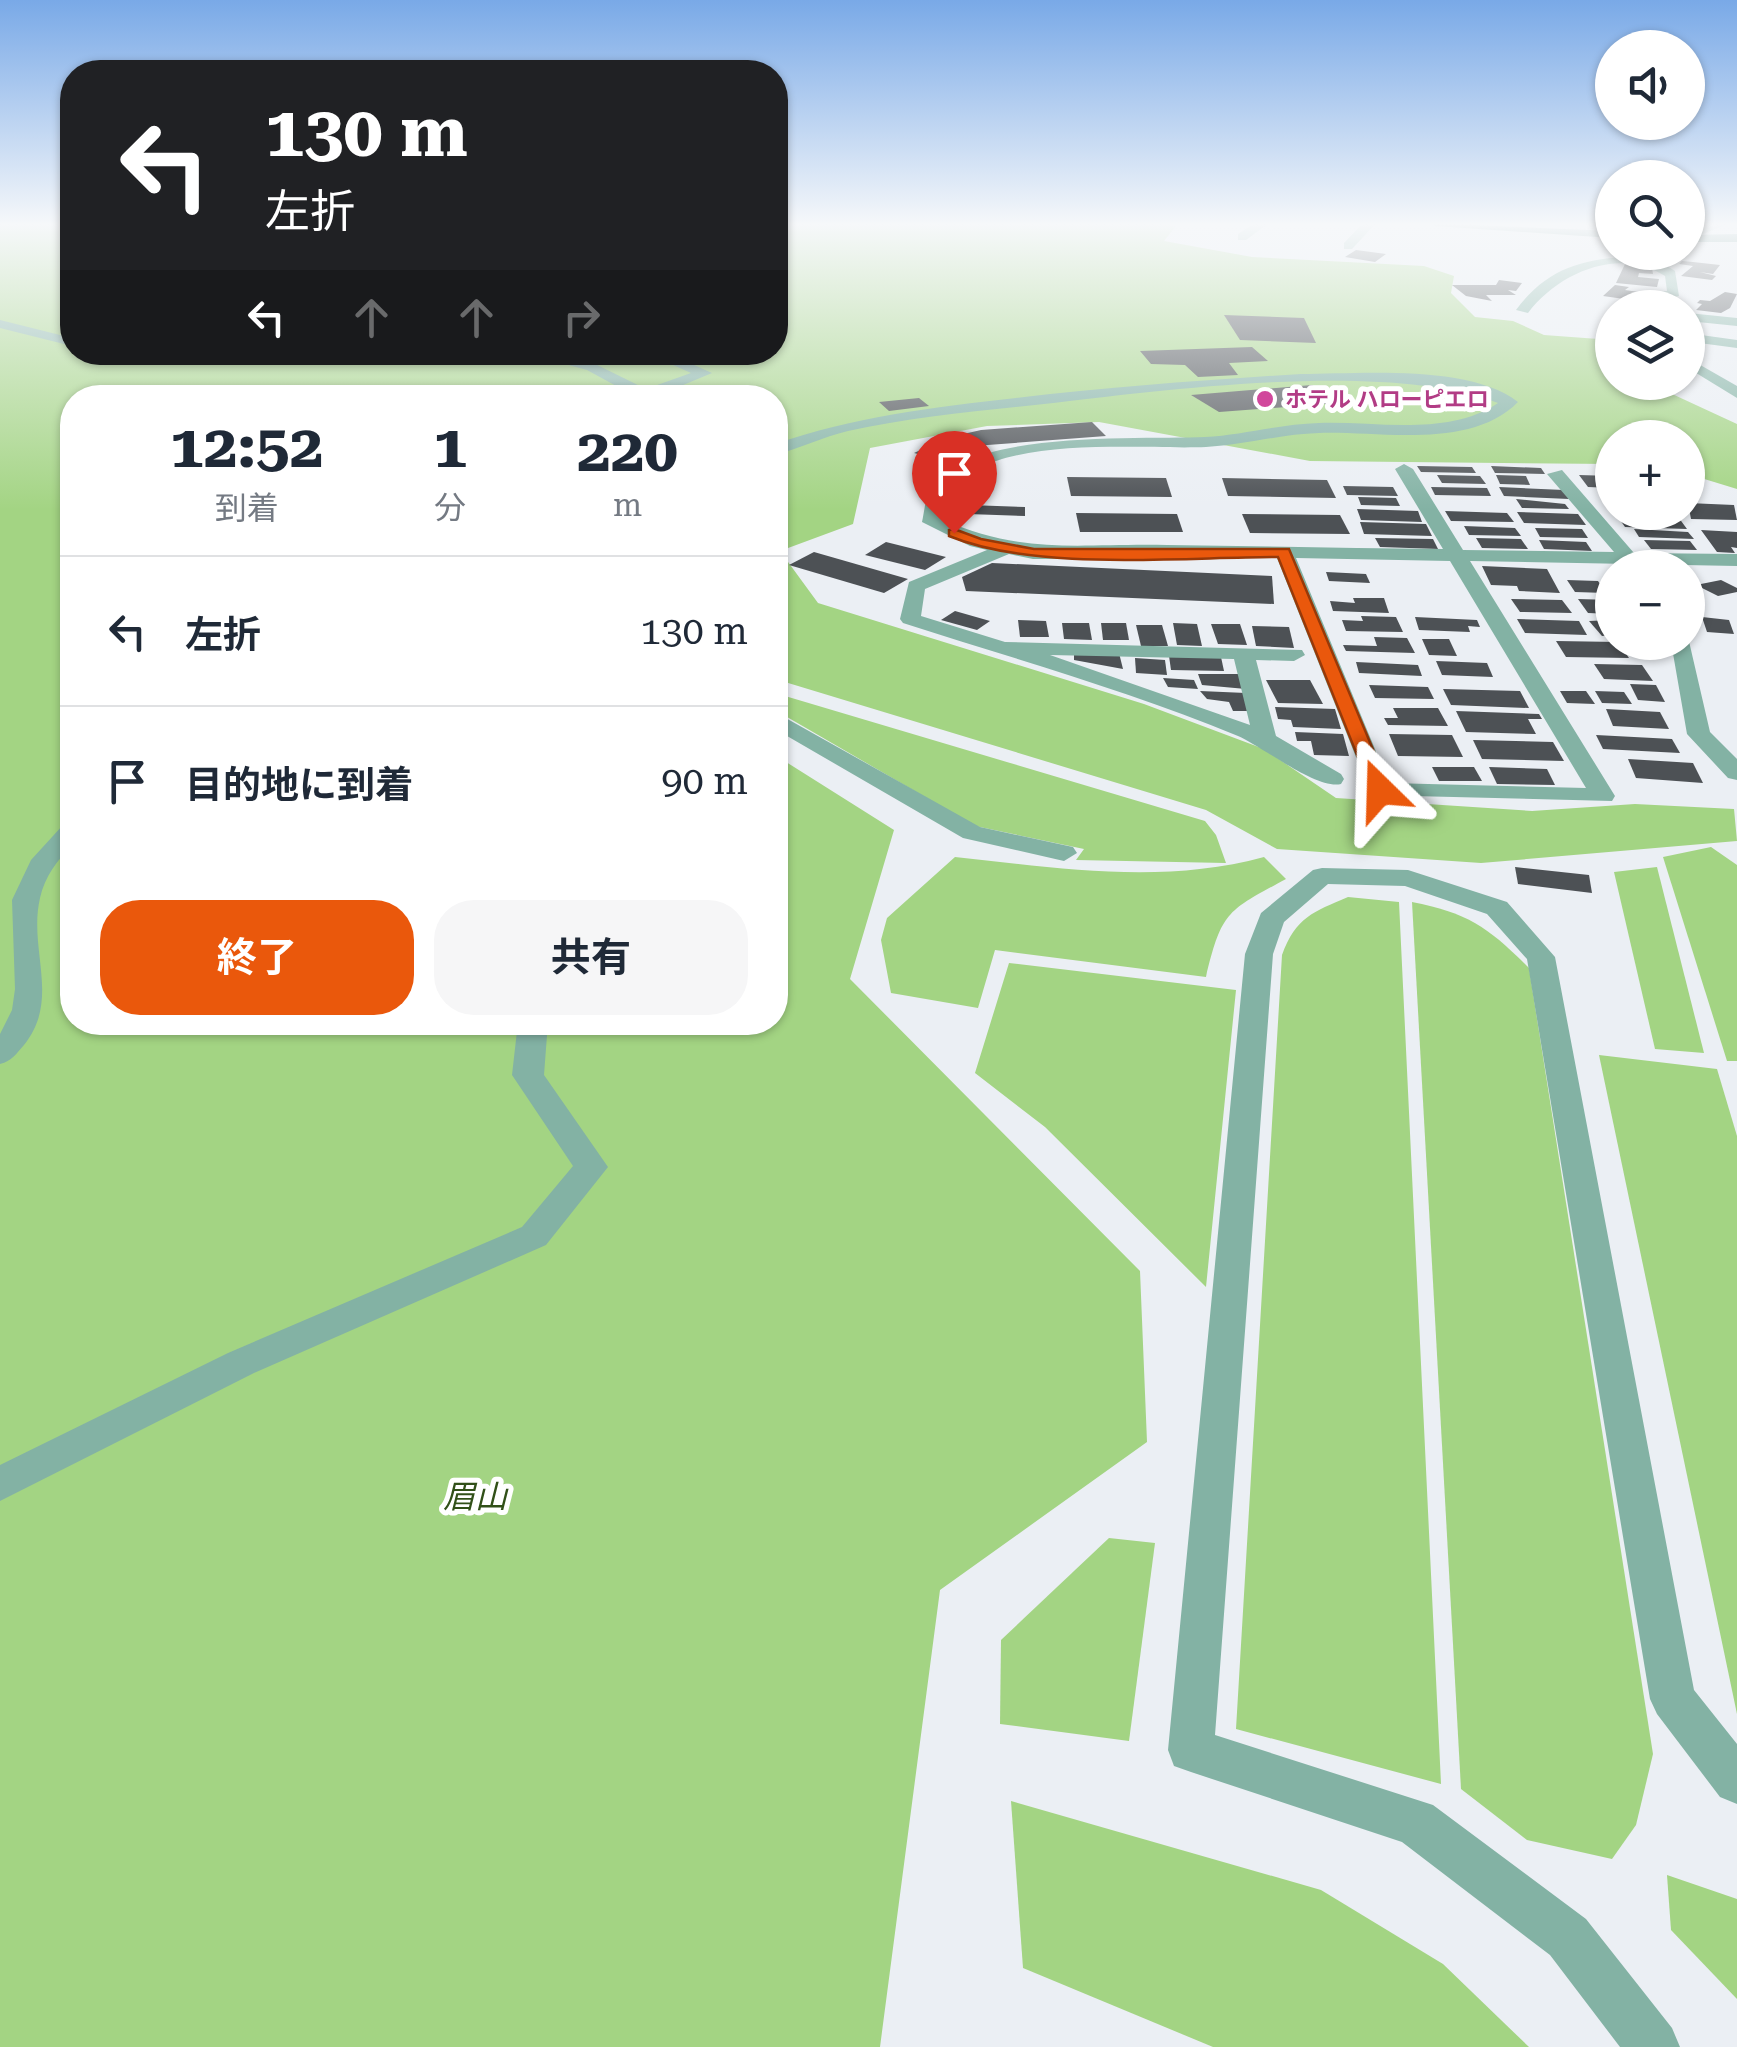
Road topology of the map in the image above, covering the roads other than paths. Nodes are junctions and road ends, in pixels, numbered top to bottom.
1 (0, 324) edge
2 (60, 339) edge
3 (1705, 340) edge
4 (1737, 344) edge
5 (585, 365) edge
6 (684, 365) edge
7 (1705, 375) edge
8 (623, 385) edge
9 (672, 385) edge
10 (1737, 393) edge
11 (788, 445) edge
12 (1404, 469) dead end
13 (1556, 474) dead end
14 (958, 500) dead end
15 (936, 525) junction
16 (1005, 549) junction
17 (1622, 550) edge
18 (1284, 552) junction
19 (1454, 554) junction
20 (1595, 556) edge
21 (1737, 560) edge
22 (1705, 562) edge
23 (1000, 648) junction
24 (1243, 653) junction
25 (1294, 655) dead end
26 (1685, 660) edge
27 (788, 727) edge
28 (1265, 739) junction
29 (1737, 773) edge
30 (1332, 779) dead end
31 (60, 845) edge
32 (1064, 853) dead end
33 (532, 1035) edge
34 (0, 1054) edge
35 (0, 1484) edge
36 (1737, 1781) edge
37 (1654, 2047) edge

1 - 2 street
3 - 4 street
5 - 8 street
6 - 9 street
7 - 10 street
11 - 15 street
12 - 19 street
13 - 17 street
14 - 15 street
15 - 16 street
16 - 18 street
16 - 23 street
18 - 19 street
18 - 19 street
19 - 20 street
21 - 22 street
23 - 24 street
23 - 28 street
24 - 25 street
24 - 28 street
26 - 29 street
27 - 32 street
28 - 30 street
31 - 34 street
33 - 35 street
36 - 37 street

